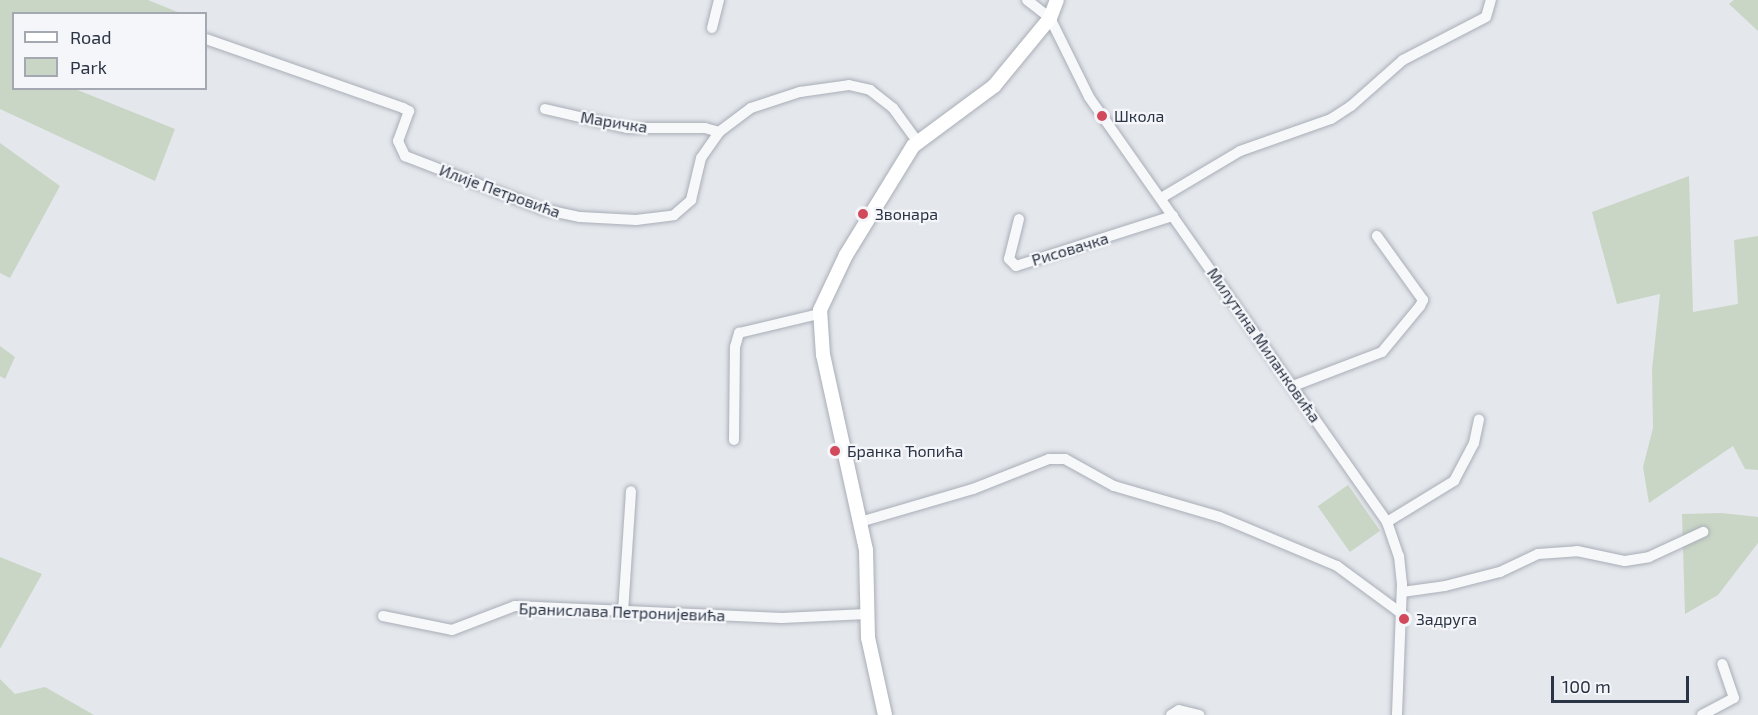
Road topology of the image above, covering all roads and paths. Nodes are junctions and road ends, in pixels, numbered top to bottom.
1 (719, 0) edge
2 (1026, 0) edge
3 (1057, 0) edge
4 (1491, 0) edge
5 (1050, 18) junction
6 (712, 28) dead end
7 (207, 39) edge
8 (545, 109) dead end
9 (719, 132) junction
10 (917, 141) junction
11 (1161, 198) junction
12 (1173, 216) junction
13 (1019, 219) dead end
14 (1377, 236) dead end
15 (819, 314) junction
16 (1293, 386) junction
17 (1479, 420) dead end
18 (734, 440) dead end
19 (631, 491) dead end
20 (860, 522) junction
21 (1387, 522) junction
22 (1703, 532) dead end
23 (1402, 592) junction
24 (623, 612) junction
25 (867, 614) junction
26 (1402, 614) junction
27 (383, 616) dead end
28 (1722, 664) dead end
29 (885, 715) edge
30 (1171, 715) edge
31 (1199, 715) edge
32 (1397, 715) edge
33 (1702, 715) edge

1 - 6 street
2 - 5 street
3 - 5 main road
4 - 11 street
5 - 10 main road
5 - 11 street, Милутина Миланковића
7 - 9 street, Илије Петровића
8 - 9 street, Маричка
9 - 10 street, Илије Петровића
10 - 15 main road
11 - 12 street, Милутина Миланковића
12 - 13 street, Рисовачка
12 - 16 street, Милутина Миланковића
14 - 16 street
15 - 18 street
15 - 20 main road
16 - 21 street, Милутина Миланковића
17 - 21 street
19 - 24 street
20 - 25 main road
20 - 26 street
21 - 23 street, Милутина Миланковића
22 - 23 street
23 - 26 street, Милутина Миланковића
24 - 25 street, Бранислава Петронијевића
24 - 27 street, Бранислава Петронијевића
25 - 29 main road
26 - 32 street, Милутина Миланковића
28 - 33 street
30 - 31 street

